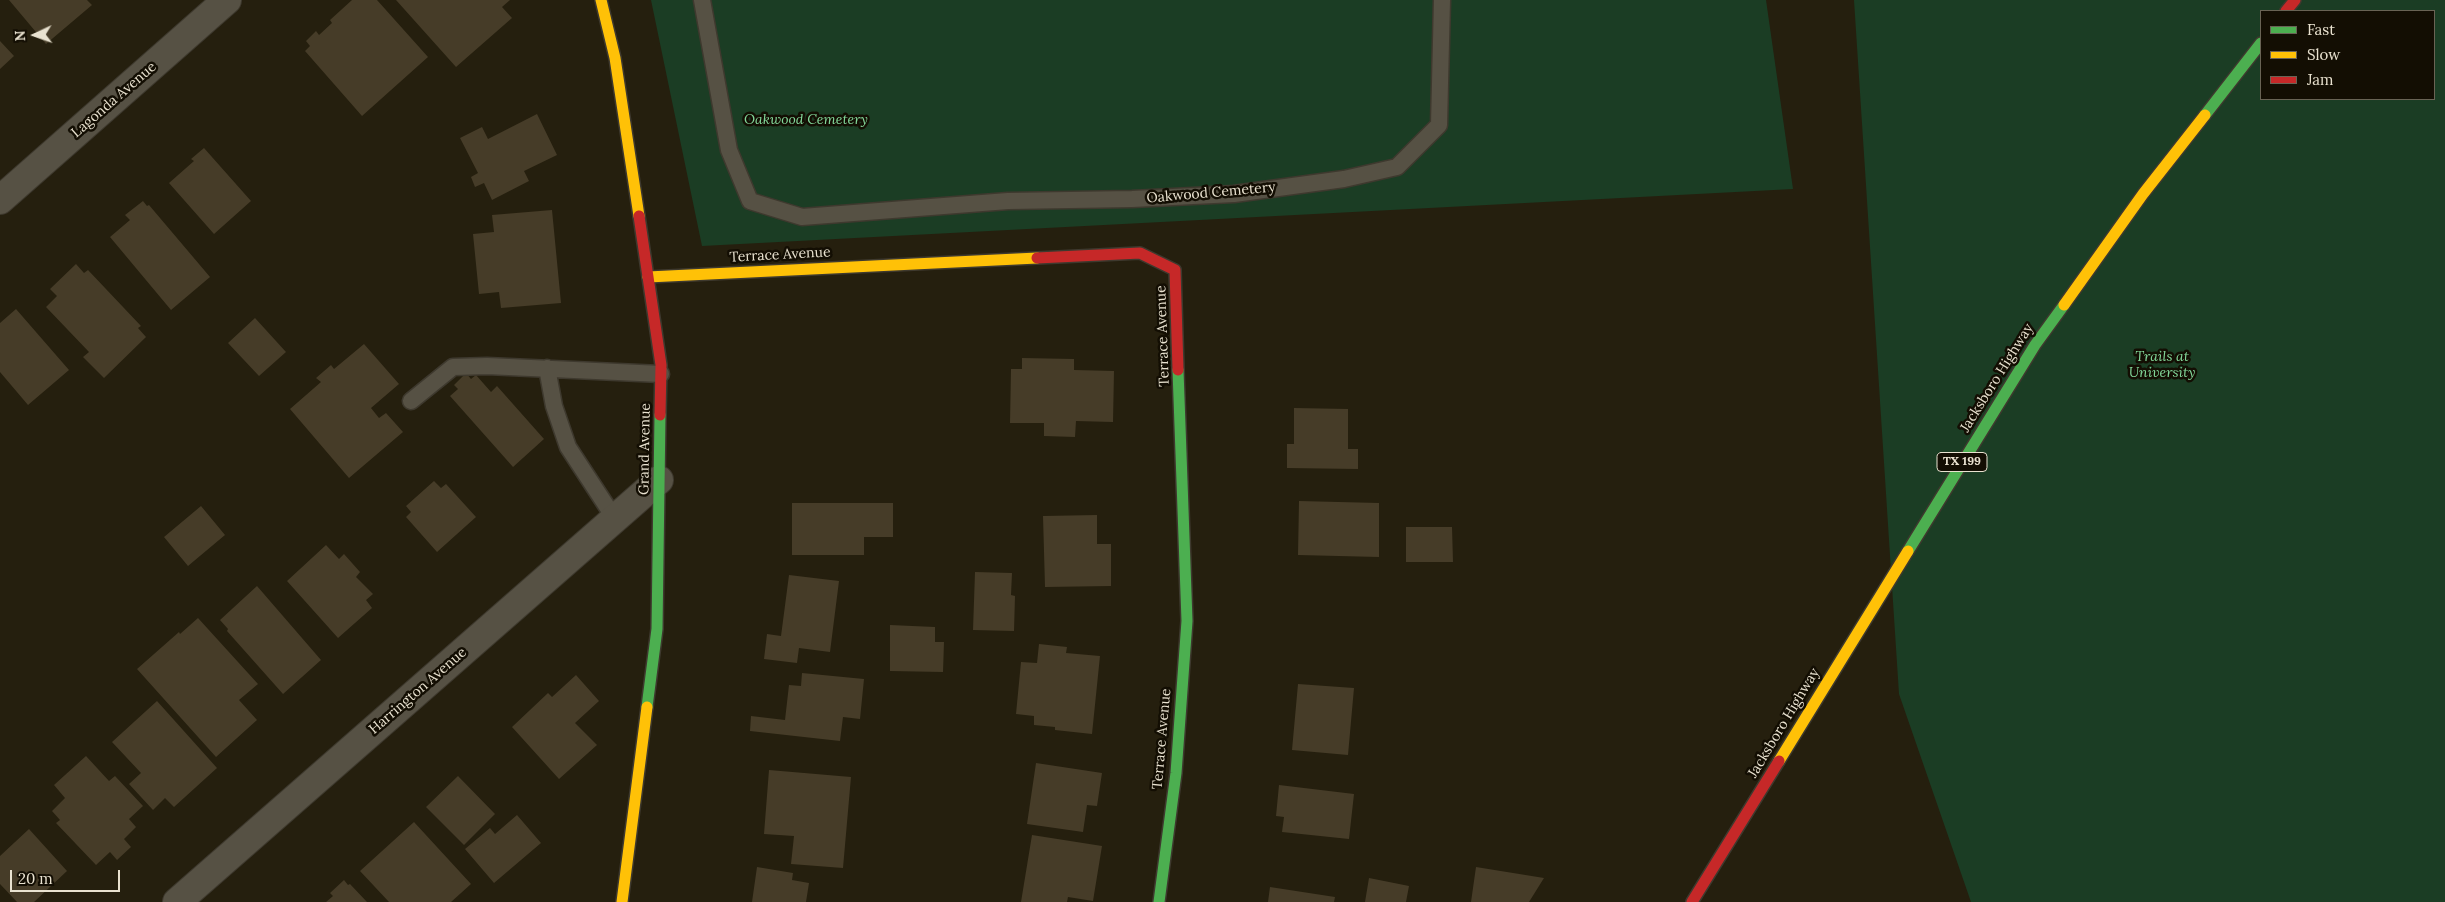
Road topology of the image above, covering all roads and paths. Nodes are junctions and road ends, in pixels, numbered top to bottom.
1 (227, 0) edge
2 (600, 0) edge
3 (702, 0) edge
4 (1442, 0) edge
5 (2295, 0) edge
6 (2287, 10) edge
7 (2260, 44) edge
8 (0, 200) edge
9 (648, 276) junction
10 (547, 368) junction
11 (661, 374) junction
12 (411, 400) dead end
13 (659, 480) junction
14 (614, 519) junction
15 (177, 902) edge
16 (622, 902) edge
17 (1159, 902) edge
18 (1692, 902) edge

1 - 8 street, Lagonda Avenue
2 - 9 street, Grand Avenue
3 - 4 lane, Oakwood Cemetery
5 - 6 street
7 - 18 street, Jacksboro Highway / TX 199
9 - 11 street, Grand Avenue
9 - 17 street, Terrace Avenue
10 - 11 lane
10 - 12 lane
10 - 14 lane
11 - 13 street, Grand Avenue
13 - 14 street, Harrington Avenue
13 - 16 street, Grand Avenue
14 - 15 street, Harrington Avenue

